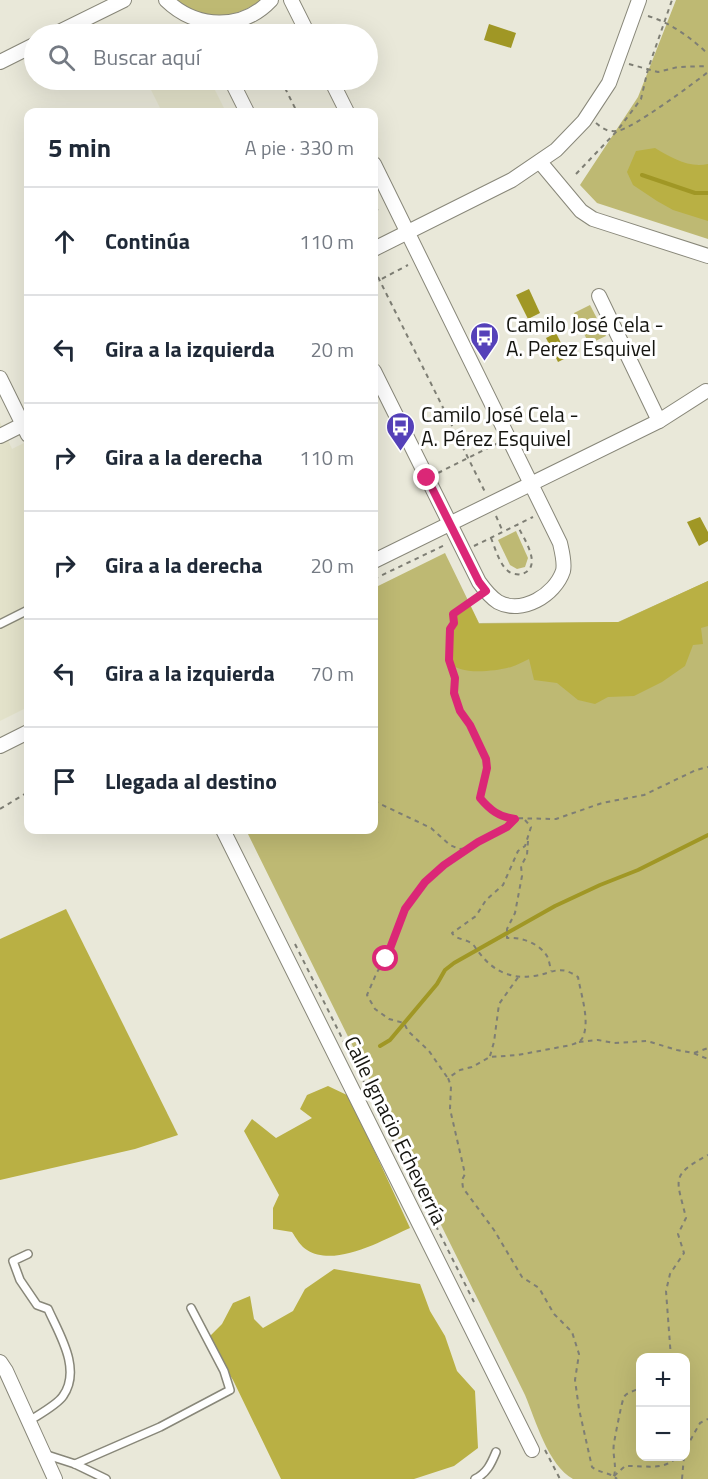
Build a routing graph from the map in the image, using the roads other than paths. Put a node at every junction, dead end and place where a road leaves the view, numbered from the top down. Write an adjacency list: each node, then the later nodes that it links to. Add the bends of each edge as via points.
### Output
1 (124, 0): 6 (street)
2 (166, 0): 7 (street)
3 (271, 0): 8 (street, via 250,16)
4 (291, 0): 9 (street)
5 (637, 6): 16 (street, via 609,83 588,115)
6 (75, 24)
7 (199, 24)
8 (223, 24)
9 (303, 24)
10 (24, 50): 11 (street)
11 (0, 62)
12 (236, 90): 14 (street)
13 (336, 90): 15 (street)
14 (246, 108)
15 (345, 108)
16 (540, 162): 18 (street); 20 (street, via 581,211 594,219)
17 (378, 172): 18 (street)
18 (408, 232): 19 (street); 29 (street)
19 (378, 247)
20 (708, 256)
21 (599, 296): 25 (street)
22 (0, 378): 26 (street)
23 (378, 379): 30 (street)
24 (707, 392): 25 (street)
25 (659, 421): 29 (street)
26 (24, 422)
27 (24, 428): 28 (street)
28 (0, 436)
29 (530, 484): 30 (street); 30 (street, via 563,556 564,570 544,597 530,603 500,603 479,582)
30 (449, 524): 31 (street)
31 (378, 559)
32 (24, 612): 33 (lane)
33 (0, 624)
34 (24, 734): 35 (street)
35 (0, 746)
36 (225, 834): 41 (street, Calle Ignacio Echeverría)
37 (28, 1254): 40 (lane, via 13,1262 20,1281 37,1305 48,1309 67,1353 71,1376 62,1397)
38 (191, 1308): 44 (lane, via 230,1390 160,1427)
39 (0, 1362): 40 (street)
40 (29, 1421): 43 (street)
41 (532, 1450)
42 (496, 1452): 47 (lane, via 490,1466)
43 (43, 1453): 44 (lane); 45 (street)
44 (75, 1464): 46 (lane)
45 (55, 1479)
46 (106, 1479)
47 (475, 1479)

